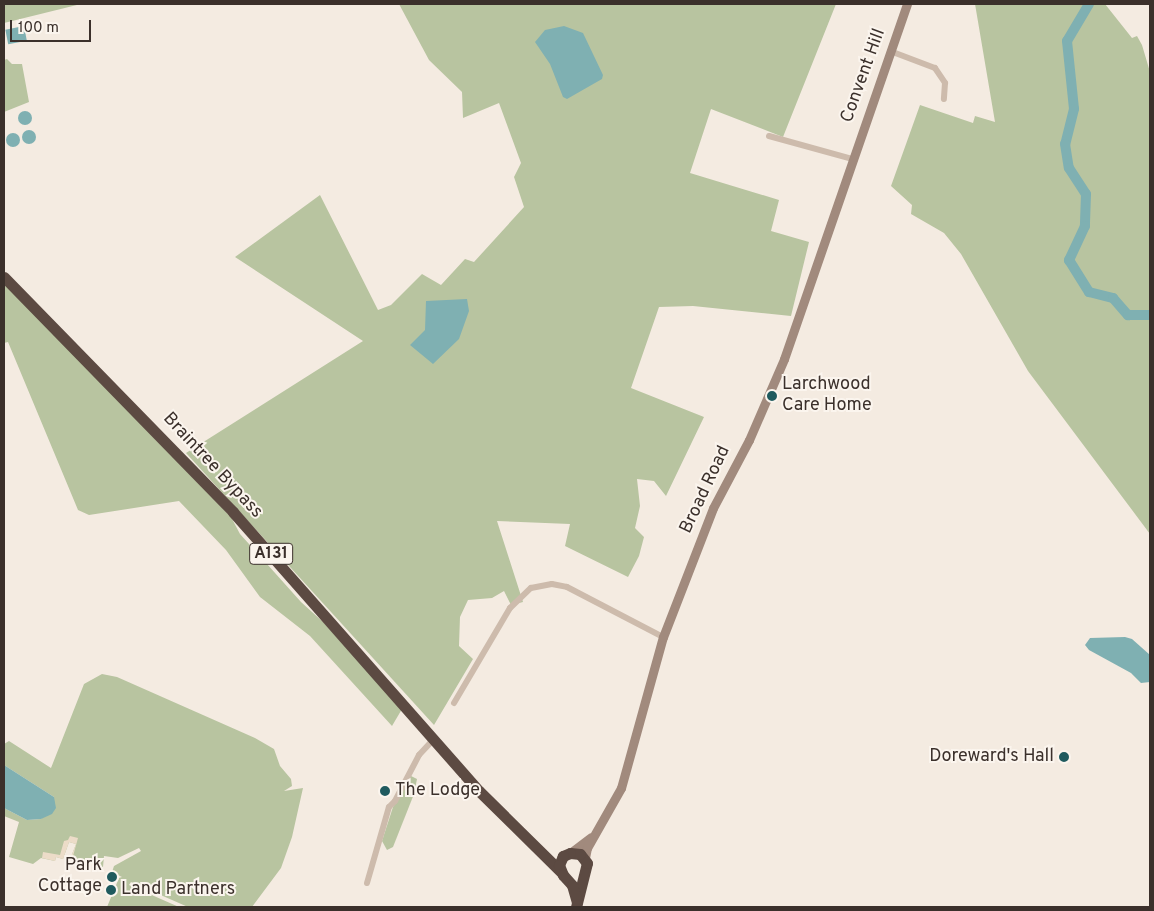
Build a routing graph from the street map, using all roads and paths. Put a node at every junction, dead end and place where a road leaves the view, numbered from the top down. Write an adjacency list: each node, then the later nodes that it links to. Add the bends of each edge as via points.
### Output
1 (907, 4): 2 (main road, Convent Hill)
2 (890, 51): 3 (street, via 935,68 945,83); 5 (main road, Convent Hill)
3 (944, 98)
4 (769, 136): 5 (street)
5 (852, 159): 7 (main road, Broad Road, via 784,359 749,440 713,508)
6 (4, 276): 9 (highway, Braintree Bypass / A131, via 233,512)
7 (663, 637): 8 (street, via 567,587 540,585 517,599); 10 (main road, Broad Road, via 622,788)
8 (454, 703)
9 (434, 739): 11 (highway, Braintree Bypass / A131, via 506,821); 16 (street, via 419,754 395,802 389,807)
10 (595, 834): 12 (main road, Broad Road); 13 (main road, Broad Road)
11 (529, 841): 12 (highway, Braintree Bypass / A131, via 552,854); 15 (highway, Braintree Bypass / A131)
12 (567, 854): 13 (highway, A131); 15 (highway, Broad Road / A131, via 559,865)
13 (585, 858): 14 (highway, Broad Road / A131)
14 (586, 874): 15 (highway, via 577,880); 17 (highway, Broad Road / A131)
15 (565, 876): 17 (highway, Broad Road / A131)
16 (367, 883)
17 (577, 904)

